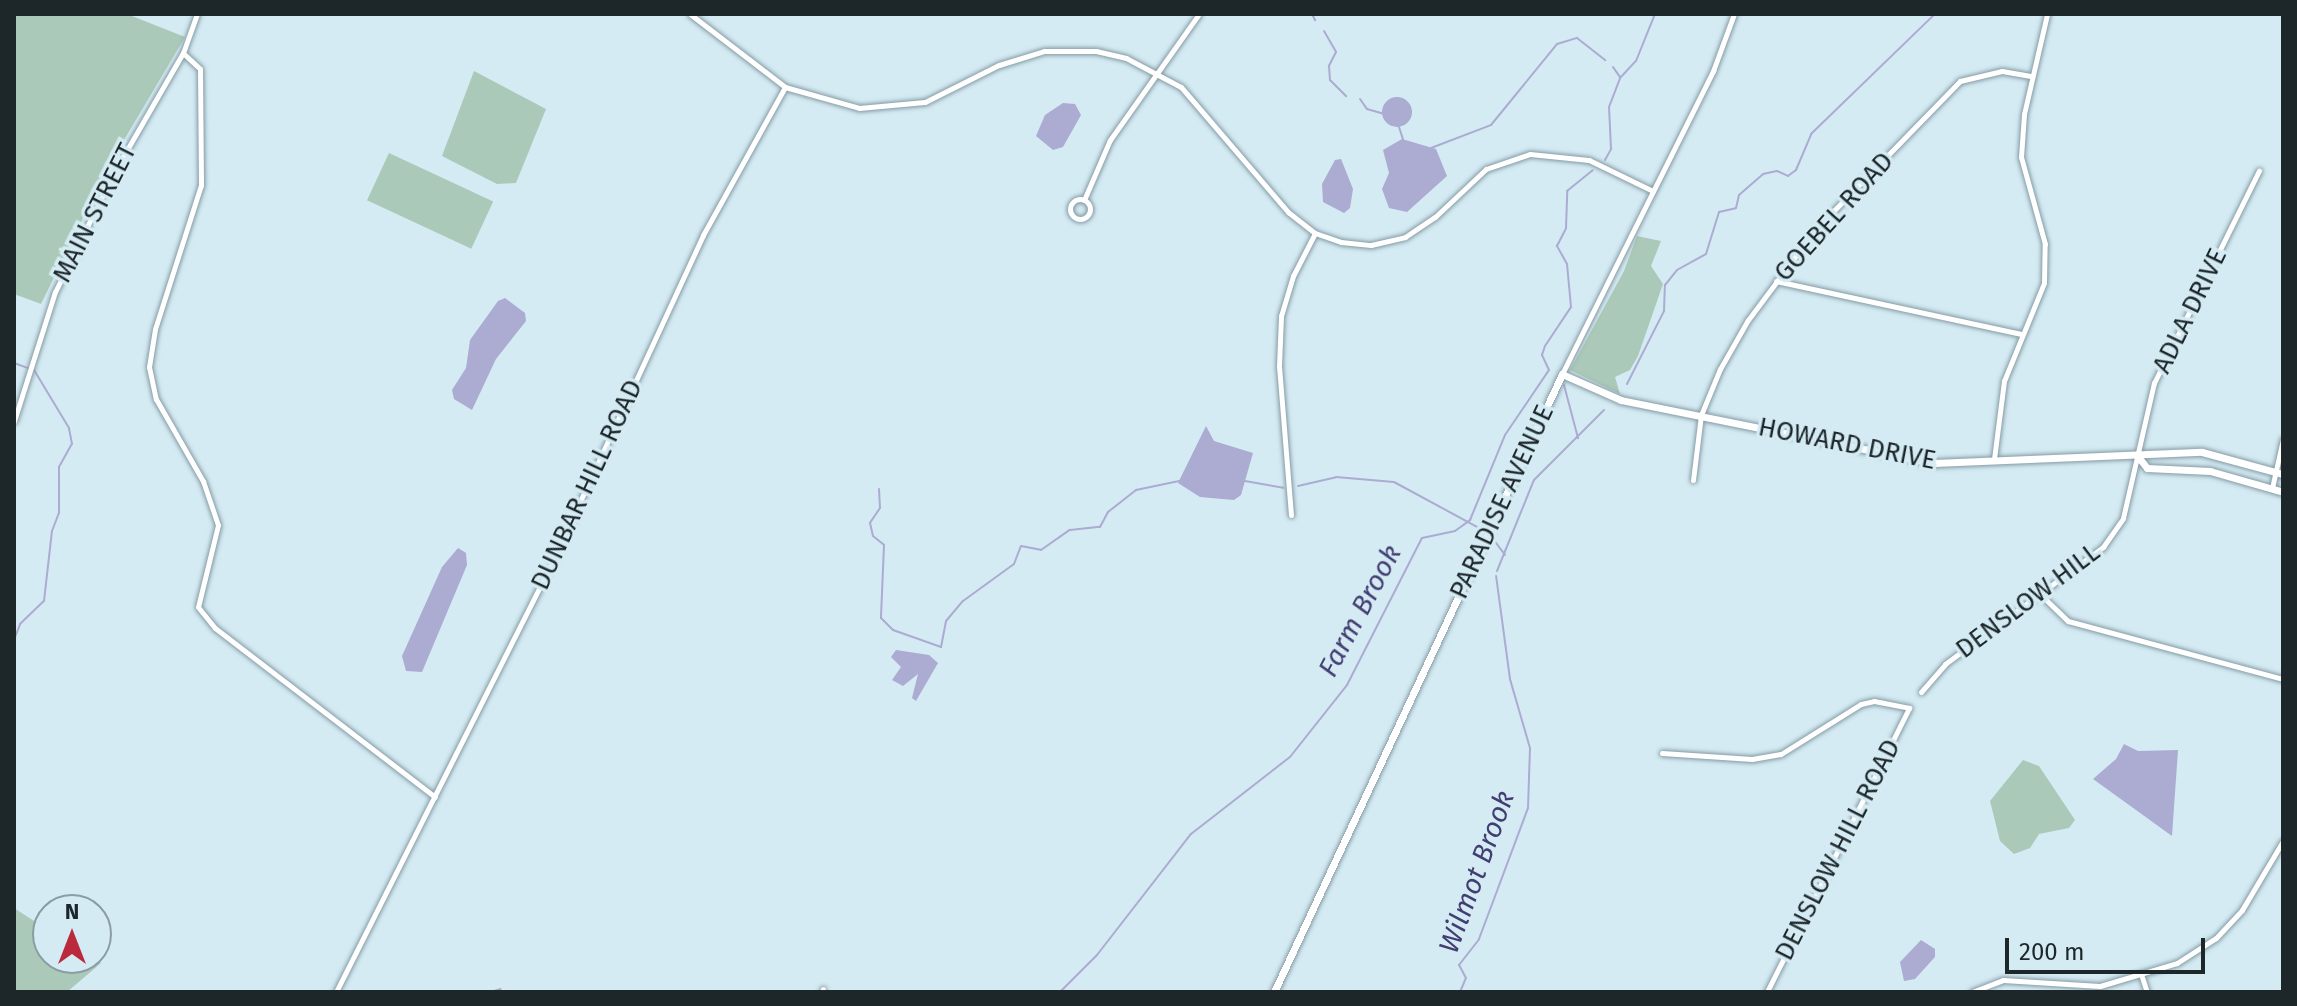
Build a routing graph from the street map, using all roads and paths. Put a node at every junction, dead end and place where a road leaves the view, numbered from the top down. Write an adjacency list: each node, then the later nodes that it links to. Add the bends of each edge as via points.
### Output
1 (197, 14): 6 (street, MAIN STREET)
2 (690, 14): 9 (street)
3 (1199, 14): 7 (street)
4 (1734, 14): 11 (street, PARADISE AVENUE, via 1713,71)
5 (2047, 14): 8 (street)
6 (183, 53): 18 (street, MAIN STREET, via 85,228 51,301); 31 (street, via 200,69 201,185 153,336 149,375 161,408 203,481 218,525 198,607 215,628)
7 (1160, 73): 9 (street, via 1112,54 1063,50 1012,60 942,96 903,107 843,106); 12 (street, via 1110,140); 13 (street, via 1193,97 1274,197)
8 (2031, 76): 14 (street, GOEBEL ROAD, via 2002,71 1960,81 1815,230); 15 (street, via 2021,157 2045,257 2044,283)
9 (785, 87): 31 (street, DUNBAR HILL ROAD, via 703,235 552,562)
10 (2259, 171): 20 (street, ADLA DRIVE, via 2154,383)
11 (1653, 191): 13 (street, via 1589,160 1530,154 1486,169 1405,237 1361,245); 16 (street, PARADISE AVENUE)
12 (1084, 200)
13 (1315, 233): 26 (street, via 1293,276 1281,316 1279,366)
14 (1776, 281): 15 (street); 17 (street, GOEBEL ROAD, via 1748,320)
15 (2022, 334): 21 (street, via 1997,412)
16 (1562, 374): 17 (street, HOWARD DRIVE, via 1609,397); 35 (street, PARADISE AVENUE)
17 (1701, 415): 21 (street, HOWARD DRIVE, via 1934,463); 23 (street, GOEBEL ROAD)
18 (14, 421)
19 (2283, 439): 22 (street)
20 (2139, 458): 21 (street, HOWARD DRIVE); 22 (street, HOWARD DRIVE, via 2155,450 2202,452); 24 (street, HOWARD DRIVE, via 2147,468 2210,471); 27 (street, DENSLOW HILL, via 2123,518 2103,547)
21 (1994, 459)
22 (2279, 473): 24 (street)
23 (1693, 480)
24 (2272, 488): 25 (street, HOWARD DRIVE)
25 (2283, 492)
26 (1291, 515)
27 (2040, 594): 28 (street, via 2068,621); 29 (street, DENSLOW HILL, via 1945,664)
28 (2283, 679)
29 (1921, 692)
30 (1662, 753): 36 (street, DENSLOW HILL ROAD, via 1752,759 1781,754 1861,704 1874,701 1909,708)
31 (435, 797): 34 (street, DUNBAR HILL ROAD)
32 (2283, 841): 33 (street, via 2263,880 2216,938)
33 (2142, 977): 37 (street, via 2100,986 2003,980); 38 (street)
34 (336, 992)
35 (1274, 992)
36 (1767, 992)
37 (1972, 992)
38 (2147, 992)

